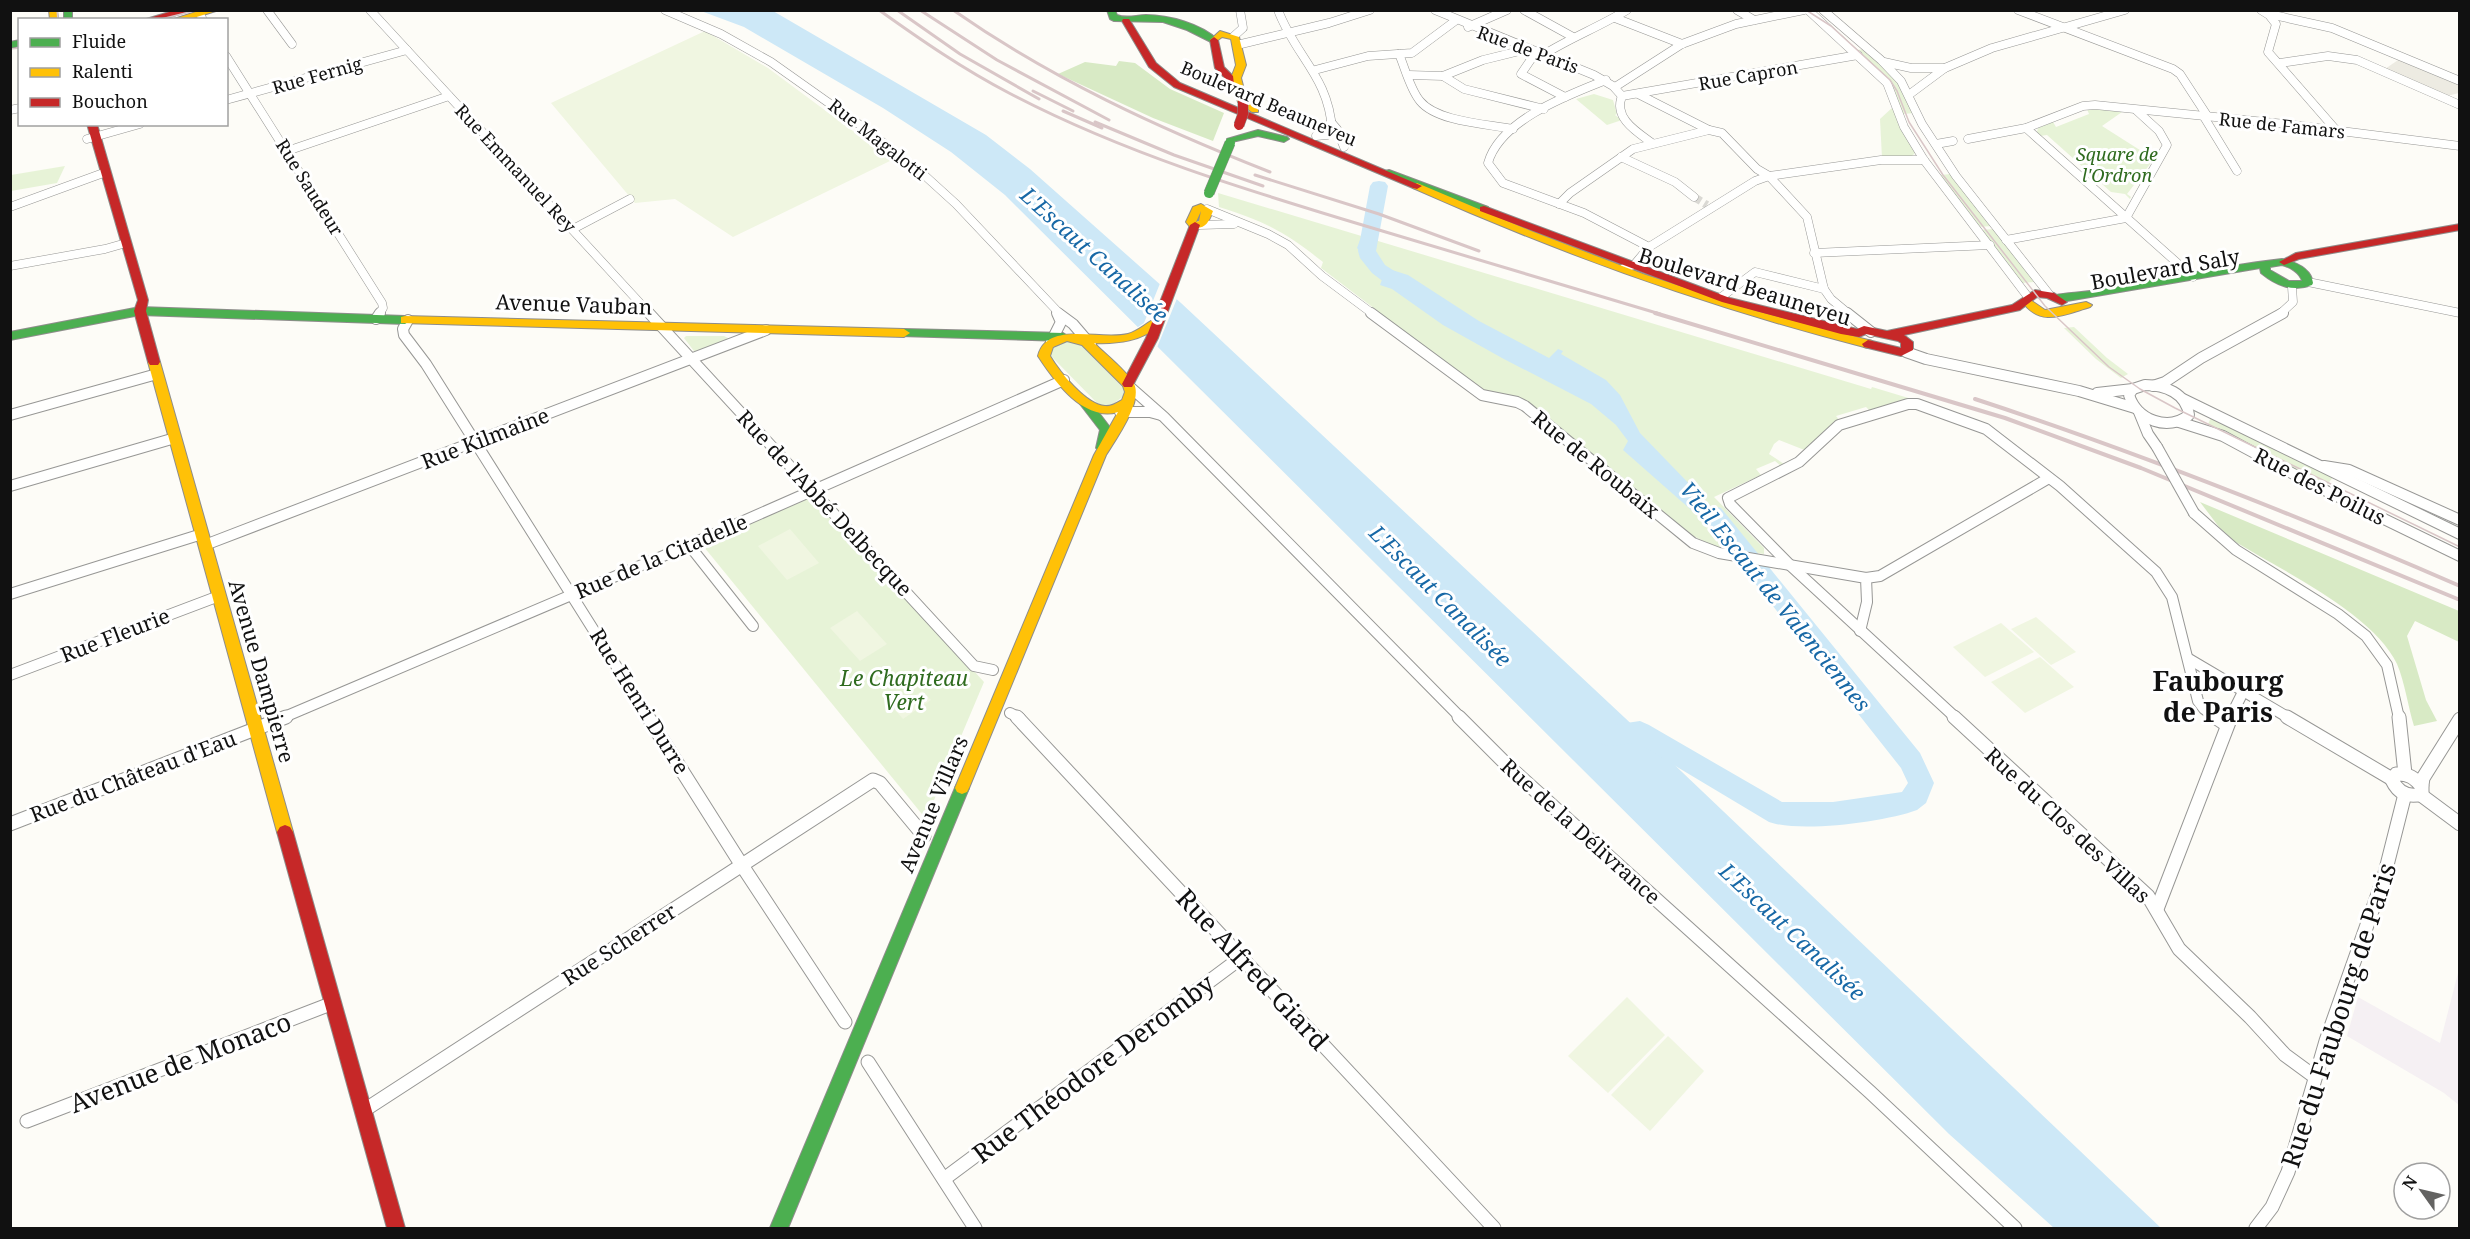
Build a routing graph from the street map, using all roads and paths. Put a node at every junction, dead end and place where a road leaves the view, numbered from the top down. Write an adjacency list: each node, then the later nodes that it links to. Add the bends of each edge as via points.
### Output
1 (215, 10): 22 (main road)
2 (267, 10): 32 (street)
3 (370, 10): 34 (street, Rue Emmanuel Rey)
4 (665, 10): 120 (street, Rue Magalotti, via 738,41 820,93 934,183)
5 (1111, 10): 23 (main road, via 1114,18)
6 (1240, 10): 31 (street, via 1244,28)
7 (1278, 10): 29 (street)
8 (1370, 10): 29 (street)
9 (1435, 10): 26 (street, Rue de Paris)
10 (1507, 10): 27 (street)
11 (1524, 10): 30 (street)
12 (1627, 10): 24 (street)
13 (1737, 10): 25 (street)
14 (1808, 10): 37 (street)
15 (1823, 10): 39 (street)
16 (2018, 10): 28 (street)
17 (2125, 10): 28 (street)
18 (2261, 10): 20 (street)
19 (1803, 11): 25 (street)
20 (2269, 14): 40 (street, via 2275,23 2275,36 2268,51); 48 (street, via 2332,28)
21 (168, 15): 22 (main road)
22 (197, 15)
23 (1138, 15): 31 (main road); 90 (main road, Boulevard Beauneveu, via 1145,59 1172,82)
24 (1615, 18): 30 (street); 33 (street)
25 (1754, 20): 33 (street)
26 (1455, 21): 27 (street, Rue de Paris); 36 (street, via 1414,51)
27 (1468, 27): 35 (street, Rue de Paris)
28 (2064, 28): 41 (street, via 1984,51); 64 (street, via 2176,71)
29 (1290, 33): 31 (street); 44 (street)
30 (1573, 37): 35 (street)
31 (1227, 39): 42 (main road, via 1241,65); 43 (main road, via 1220,68)
32 (292, 44)
33 (1682, 44): 49 (street)
34 (407, 50): 50 (street, Rue Fernig); 53 (street, Rue Emmanuel Rey)
35 (1536, 52): 46 (street, via 1483,60); 47 (street, Rue de Paris); 55 (street, via 1521,74)
36 (1399, 54): 44 (street, via 1368,56); 45 (street)
37 (1858, 55): 51 (street, Rue Capron); 62 (street, via 1887,83)
38 (228, 59): 50 (street, Rue Saudeur)
39 (1881, 60): 41 (street, via 1911,68); 52 (street)
40 (2280, 63): 56 (street, via 2328,56 2355,60); 70 (street)
41 (1945, 68): 52 (street)
42 (1239, 69): 43 (main road); 58 (main road)
43 (1223, 70): 58 (main road)
44 (1315, 70): 65 (street, via 1328,100)
45 (1409, 75): 46 (street); 68 (street, via 1419,100 1432,111)
46 (1443, 76): 60 (street, via 1464,89)
47 (1606, 80): 49 (street, Rue de Paris); 55 (street)
48 (2460, 81)
49 (1619, 91): 51 (street, Rue Capron); 76 (street, via 1622,116)
50 (251, 94): 57 (street, Rue Fernig); 80 (street, Rue Saudeur)
51 (1638, 94): 69 (street)
52 (1910, 94): 63 (street)
53 (450, 96): 80 (street); 98 (street, Rue Emmanuel Rey)
54 (2460, 96): 56 (street)
55 (1565, 98): 60 (street)
56 (2448, 98): 59 (street)
57 (228, 100)
58 (1239, 102): 72 (main road); 74 (main road, bridge, via 1243,114)
59 (2460, 105)
60 (1544, 109): 68 (street)
61 (2136, 110): 64 (street, Rue de Famars); 67 (street, Rue de Famars, via 2083,106); 94 (street, via 2166,141 2166,151)
62 (1900, 116): 63 (street); 82 (street)
63 (1919, 117): 77 (street)
64 (2206, 117): 70 (street, Rue de Famars); 83 (street)
65 (1331, 122): 72 (street, via 1330,132); 79 (street)
66 (130, 126): 71 (street)
67 (2026, 128): 73 (street, Rue de Famars); 94 (street)
68 (1513, 129): 91 (street, via 1497,143 1488,157 1489,166 1500,181)
69 (1709, 130): 76 (street); 87 (street, via 1720,132)
70 (2336, 130): 78 (street, Rue de Famars)
71 (92, 134): 85 (main road, Avenue Dampierre)
72 (1316, 136): 79 (main road)
73 (1968, 139)
74 (1231, 141): 90 (main road, via 1254,134 1275,135 1381,178); 93 (main road, bridge)
75 (1953, 141): 77 (street)
76 (1652, 143): 81 (street)
77 (1936, 144): 84 (street)
78 (2460, 146)
79 (1344, 147): 90 (main road)
80 (287, 151): 123 (street, Rue Saudeur, via 382,303)
81 (1621, 157): 88 (street, via 1675,182); 91 (street)
82 (1924, 160): 86 (street); 87 (street, via 1881,160)
83 (2236, 171)
84 (1954, 172): 86 (street); 100 (street)
85 (102, 173): 92 (street); 101 (main road, Avenue Dampierre)
86 (1934, 173): 102 (street)
87 (1769, 176): 103 (street, via 1709,207); 104 (street, via 1807,217)
88 (1694, 197)
89 (630, 199): 98 (street)
90 (1457, 201): 106 (main road, Boulevard Beauneveu); 109 (main road, Boulevard Beauneveu)
91 (1558, 204): 103 (street, via 1593,217)
92 (10, 207)
93 (1205, 208): 95 (main road, Avenue Villars, via 1196,209 1191,222); 97 (street)
94 (2126, 218): 100 (street); 110 (street)
95 (1197, 225): 97 (street, via 1224,223); 125 (main road, Avenue Villars)
96 (2460, 227): 105 (main road, via 2296,256)
97 (1252, 228): 165 (street, Rue de Roubaix, via 1288,245 1322,276 1482,395 1525,406 1693,543 1719,553)
98 (573, 229): 126 (street, Rue Emmanuel Rey)
99 (2460, 234): 111 (main road, via 2307,264 2302,268)
100 (2006, 240): 115 (street)
101 (122, 244): 108 (street); 118 (main road, Avenue Dampierre, via 134,303)
102 (1990, 245): 104 (street); 117 (street)
103 (1649, 247): 106 (street)
104 (1814, 253): 114 (street)
105 (2284, 262): 107 (main road, Boulevard Saly); 111 (main road)
106 (1634, 265): 109 (street, Boulevard Beauneveu); 116 (main road, Boulevard Beauneveu)
107 (2265, 265): 110 (main road, Boulevard Saly); 112 (main road, via 2264,270)
108 (10, 266)
109 (1618, 268): 130 (main road, Boulevard Beauneveu, via 1695,297 1807,330)
110 (2193, 277): 115 (main road, Boulevard Saly, via 2075,297)
111 (2305, 278): 113 (main road); 121 (street)
112 (2273, 279): 113 (main road, Boulevard Saly); 119 (main road, Boulevard Saly, via 2250,275)
113 (2292, 287): 137 (street, via 2293,302 2286,311)
114 (1824, 289): 116 (street, via 1755,272); 130 (street)
115 (2052, 296): 117 (main road, Boulevard Saly, via 2035,293); 119 (main road, via 2063,303)
116 (1720, 298): 130 (main road, Boulevard Beauneveu)
117 (2027, 299): 122 (main road, via 2032,309); 128 (main road, via 2020,307 2002,312)
118 (140, 310): 123 (main road, Avenue Vauban); 129 (main road, Avenue Vauban); 138 (main road, Avenue Dampierre)
119 (2064, 310): 122 (main road, Boulevard Saly, via 2059,315)
120 (1057, 312): 132 (street, via 1060,322); 133 (street, Rue Magalotti, via 1073,324)
121 (2460, 313)
122 (2045, 315): 134 (main road, via 1921,336)
123 (376, 319): 124 (main road, Avenue Vauban)
124 (408, 320): 126 (main road, Avenue Vauban); 153 (street, Rue Henri Durre, via 404,335)
125 (1157, 322): 133 (main road, Avenue Vauban, via 1144,334 1129,339); 142 (main road, Avenue Villars)
126 (662, 327): 127 (main road, Avenue Vauban); 135 (street, Rue de l'Abbé Delbecque)
127 (766, 330): 131 (main road, Avenue Vauban); 135 (street, Rue Kilmaine)
128 (1887, 335): 130 (main road); 134 (main road, via 1904,339)
129 (10, 336)
130 (1863, 336): 134 (main road)
131 (1008, 337): 132 (main road, Avenue Vauban); 136 (main road, Avenue Vauban, via 1027,344)
132 (1056, 339): 133 (main road, Avenue Vauban); 136 (main road, via 1043,354)
133 (1086, 342): 142 (main road)
134 (1906, 348): 143 (street, via 1926,359)
135 (692, 359): 153 (street, Rue Kilmaine); 159 (street, Rue de l'Abbé Delbecque)
136 (1045, 360): 139 (main road, Avenue Vauban)
137 (2185, 370): 140 (street); 144 (street, via 2178,383)
138 (157, 374): 149 (street); 152 (main road, Avenue Dampierre)
139 (1064, 380): 145 (main road, Avenue Vauban); 159 (street, Rue de la Citadelle)
140 (2153, 386): 141 (street); 144 (street, Rue des Poilus)
141 (2133, 389): 143 (street); 147 (street, via 2129,398)
142 (1130, 390): 146 (main road, via 1120,407); 148 (main road, Avenue Villars); 150 (street, Rue de la Délivrance)
143 (2079, 391): 147 (street)
144 (2181, 397): 151 (street, via 2189,414); 156 (street, Rue des Poilus)
145 (1086, 404): 146 (main road); 155 (main road, Avenue Vauban, via 1106,430)
146 (1103, 410): 148 (street)
147 (2137, 410): 151 (street, Rue des Poilus, via 2157,421); 154 (street)
148 (1124, 412): 150 (street, via 1150,412); 155 (main road, Avenue Villars)
149 (10, 415)
150 (1164, 417): 202 (street, Rue de la Délivrance, via 1502,760)
151 (2174, 422): 154 (street, via 2157,435); 164 (street, Rue des Poilus, via 2196,425 2220,435)
152 (175, 438): 158 (street); 162 (main road, Avenue Dampierre)
153 (474, 442): 162 (street, Rue Kilmaine); 168 (street, Rue Henri Durre)
154 (2157, 447): 180 (street, bridge, via 2194,513 2219,537 2351,622 2382,655 2391,674)
155 (1100, 455): 199 (main road, Avenue Villars)
156 (2317, 465): 160 (street, via 2349,470); 161 (street, Rue des Poilus)
157 (2049, 478): 165 (street, Rue du Clos des Villas, via 1990,432 1917,404 1839,425 1800,462 1729,495 1730,504); 166 (street, via 1880,576); 172 (street, via 2162,578 2172,597)
158 (10, 486)
159 (813, 490): 163 (street, Rue de la Citadelle); 173 (street, Rue de l'Abbé Delbecque, via 974,666)
160 (2460, 520)
161 (2460, 534)
162 (203, 539): 167 (street, Rue Kilmaine); 169 (main road, Avenue Dampierre)
163 (689, 545): 168 (street, Rue de la Citadelle); 170 (street)
164 (2460, 556)
165 (1791, 566): 166 (street); 171 (street, Rue du Clos des Villas)
166 (1866, 578): 171 (street, via 1867,602)
167 (10, 594)
168 (573, 595): 179 (street, Rue de la Citadelle); 187 (street, Rue Henri Durre)
169 (219, 596): 174 (street, Rue Fleurie); 179 (main road, Avenue Dampierre)
170 (753, 626)
171 (1860, 631): 188 (street, Rue du Clos des Villas, via 2145,893)
172 (2189, 659): 175 (street); 178 (street, via 2200,705)
173 (993, 670)
174 (10, 675)
175 (2243, 692): 178 (street); 181 (street)
176 (1010, 713): 189 (street, Rue Alfred Giard, via 1021,719)
177 (2460, 719): 182 (street, via 2425,774)
178 (2227, 725): 188 (street)
179 (256, 729): 184 (street, Rue du Château d'Eau); 190 (main road, Avenue Dampierre)
180 (2405, 774): 181 (street, via 2396,774); 182 (street)
181 (2392, 779): 183 (street)
182 (2421, 790): 183 (street, via 2414,797); 185 (street)
183 (2405, 794): 193 (street, Rue du Faubourg de Paris, via 2384,878)
184 (10, 824)
185 (2460, 824)
186 (924, 836): 187 (street, Rue Scherrer, via 877,780)
187 (741, 864): 191 (street, Rue Henri Durre); 194 (street, Rue Scherrer)
188 (2157, 909): 193 (street, Rue du Clos des Villas, via 2179,949 2285,1055)
189 (1242, 957): 196 (street, Rue Théodore Deromby); 201 (street, Rue Alfred Giard)
190 (333, 1003): 194 (main road, Avenue Dampierre); 195 (street, Avenue de Monaco)
191 (844, 1022)
192 (868, 1062): 196 (street)
193 (2315, 1077): 197 (street, Rue du Faubourg de Paris, via 2288,1172)
194 (363, 1111): 198 (main road, Avenue Dampierre)
195 (27, 1121)
196 (944, 1179): 200 (street)
197 (2260, 1227)
198 (396, 1228)
199 (779, 1228)
200 (975, 1228)
201 (1494, 1228)
202 (2015, 1228)

